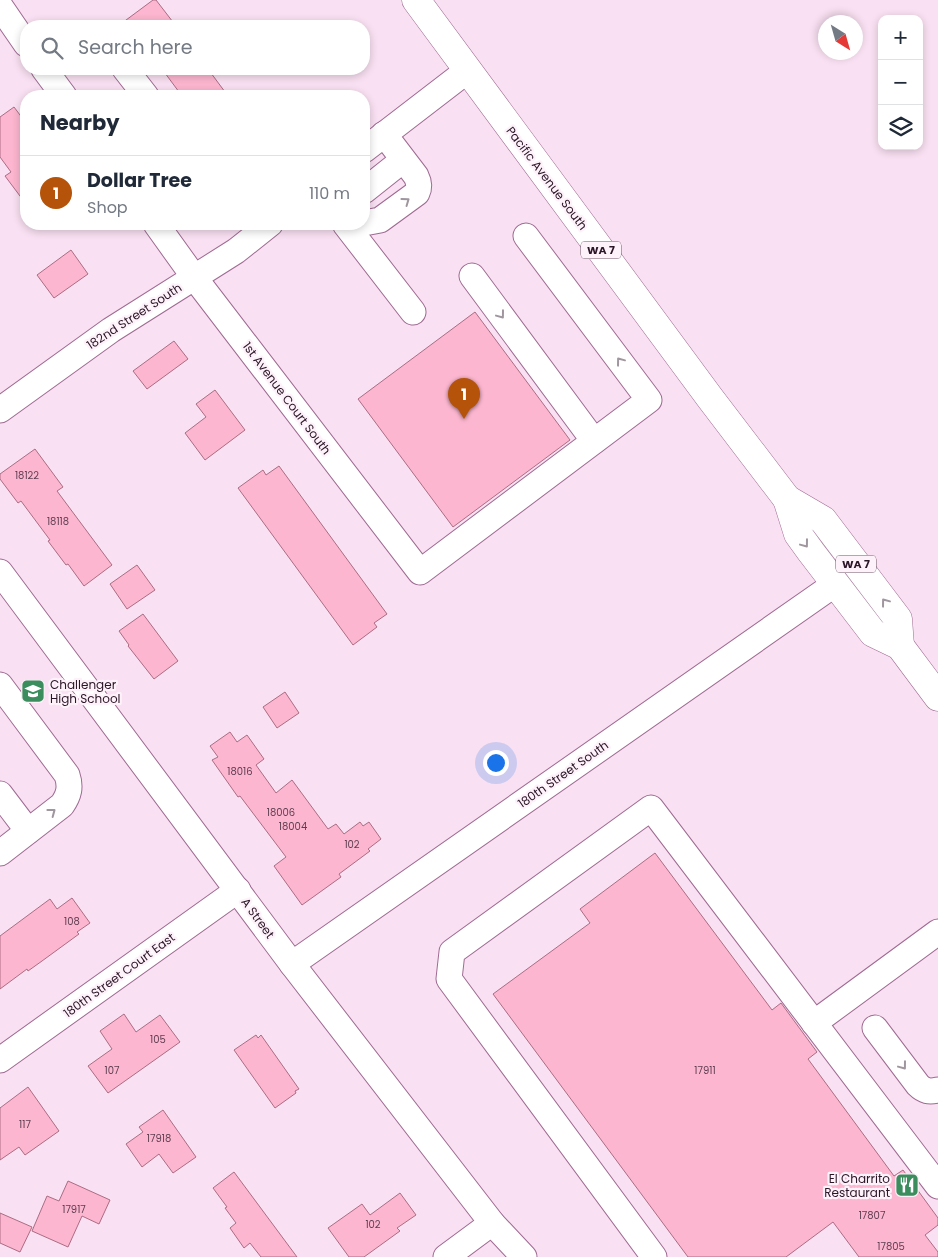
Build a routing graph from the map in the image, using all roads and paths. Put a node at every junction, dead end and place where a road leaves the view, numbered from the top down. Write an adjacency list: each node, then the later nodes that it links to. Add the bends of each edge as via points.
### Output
1 (416, 0): 4 (main road, Pacific Avenue South / WA 7)
2 (0, 6): 3 (street)
3 (20, 35)
4 (468, 70): 9 (street); 23 (main road, Pacific Avenue South / WA 7, via 710,398)
5 (48, 75): 7 (street)
6 (130, 75): 8 (street)
7 (60, 90)
8 (141, 90)
9 (384, 134): 10 (street); 11 (street)
10 (370, 145)
11 (403, 160): 12 (street); 13 (street, one-way to 11, via 380,220 417,193 419,181)
12 (370, 186)
13 (370, 221)
14 (160, 230): 19 (street, 1st Avenue Court South)
15 (262, 230): 19 (street, 182nd Street South)
16 (357, 230): 20 (street)
17 (526, 236): 22 (street, one-way to 17, via 649,400)
18 (472, 276): 22 (street, one-way to 22)
19 (194, 277): 21 (street, 182nd Street South, via 111,330); 22 (street, 1st Avenue Court South, via 420,572)
20 (413, 312)
21 (0, 410)
22 (594, 441)
23 (788, 498): 25 (main road, Pacific Avenue South / WA 7, one-way to 25, via 798,534); 27 (main road, Pacific Avenue South / WA 7, one-way to 23, via 898,618 823,520)
24 (0, 572): 26 (street, A Street)
25 (835, 584): 27 (main road, Pacific Avenue South / WA 7, via 872,633); 35 (street, 180th Street South)
26 (9, 602): 33 (street, A Street)
27 (900, 646): 29 (main road, Pacific Avenue South / WA 7)
28 (0, 685): 31 (street, one-way to 28, via 62,805 68,797 70,783)
29 (938, 697)
30 (0, 794): 31 (street)
31 (28, 831): 32 (street)
32 (0, 853)
33 (238, 890): 35 (street, A Street); 38 (street, 180th Street Court East)
34 (938, 932): 36 (street)
35 (292, 964): 41 (street, A Street)
36 (814, 1023): 40 (street); 44 (street, via 651,808 452,952 449,979)
37 (875, 1028): 39 (street, one-way to 39, via 923,1089 930,1092)
38 (0, 1060)
39 (938, 1090)
40 (938, 1186)
41 (492, 1223): 42 (street); 43 (street, A Street)
42 (446, 1257)
43 (524, 1257)
44 (654, 1257)

